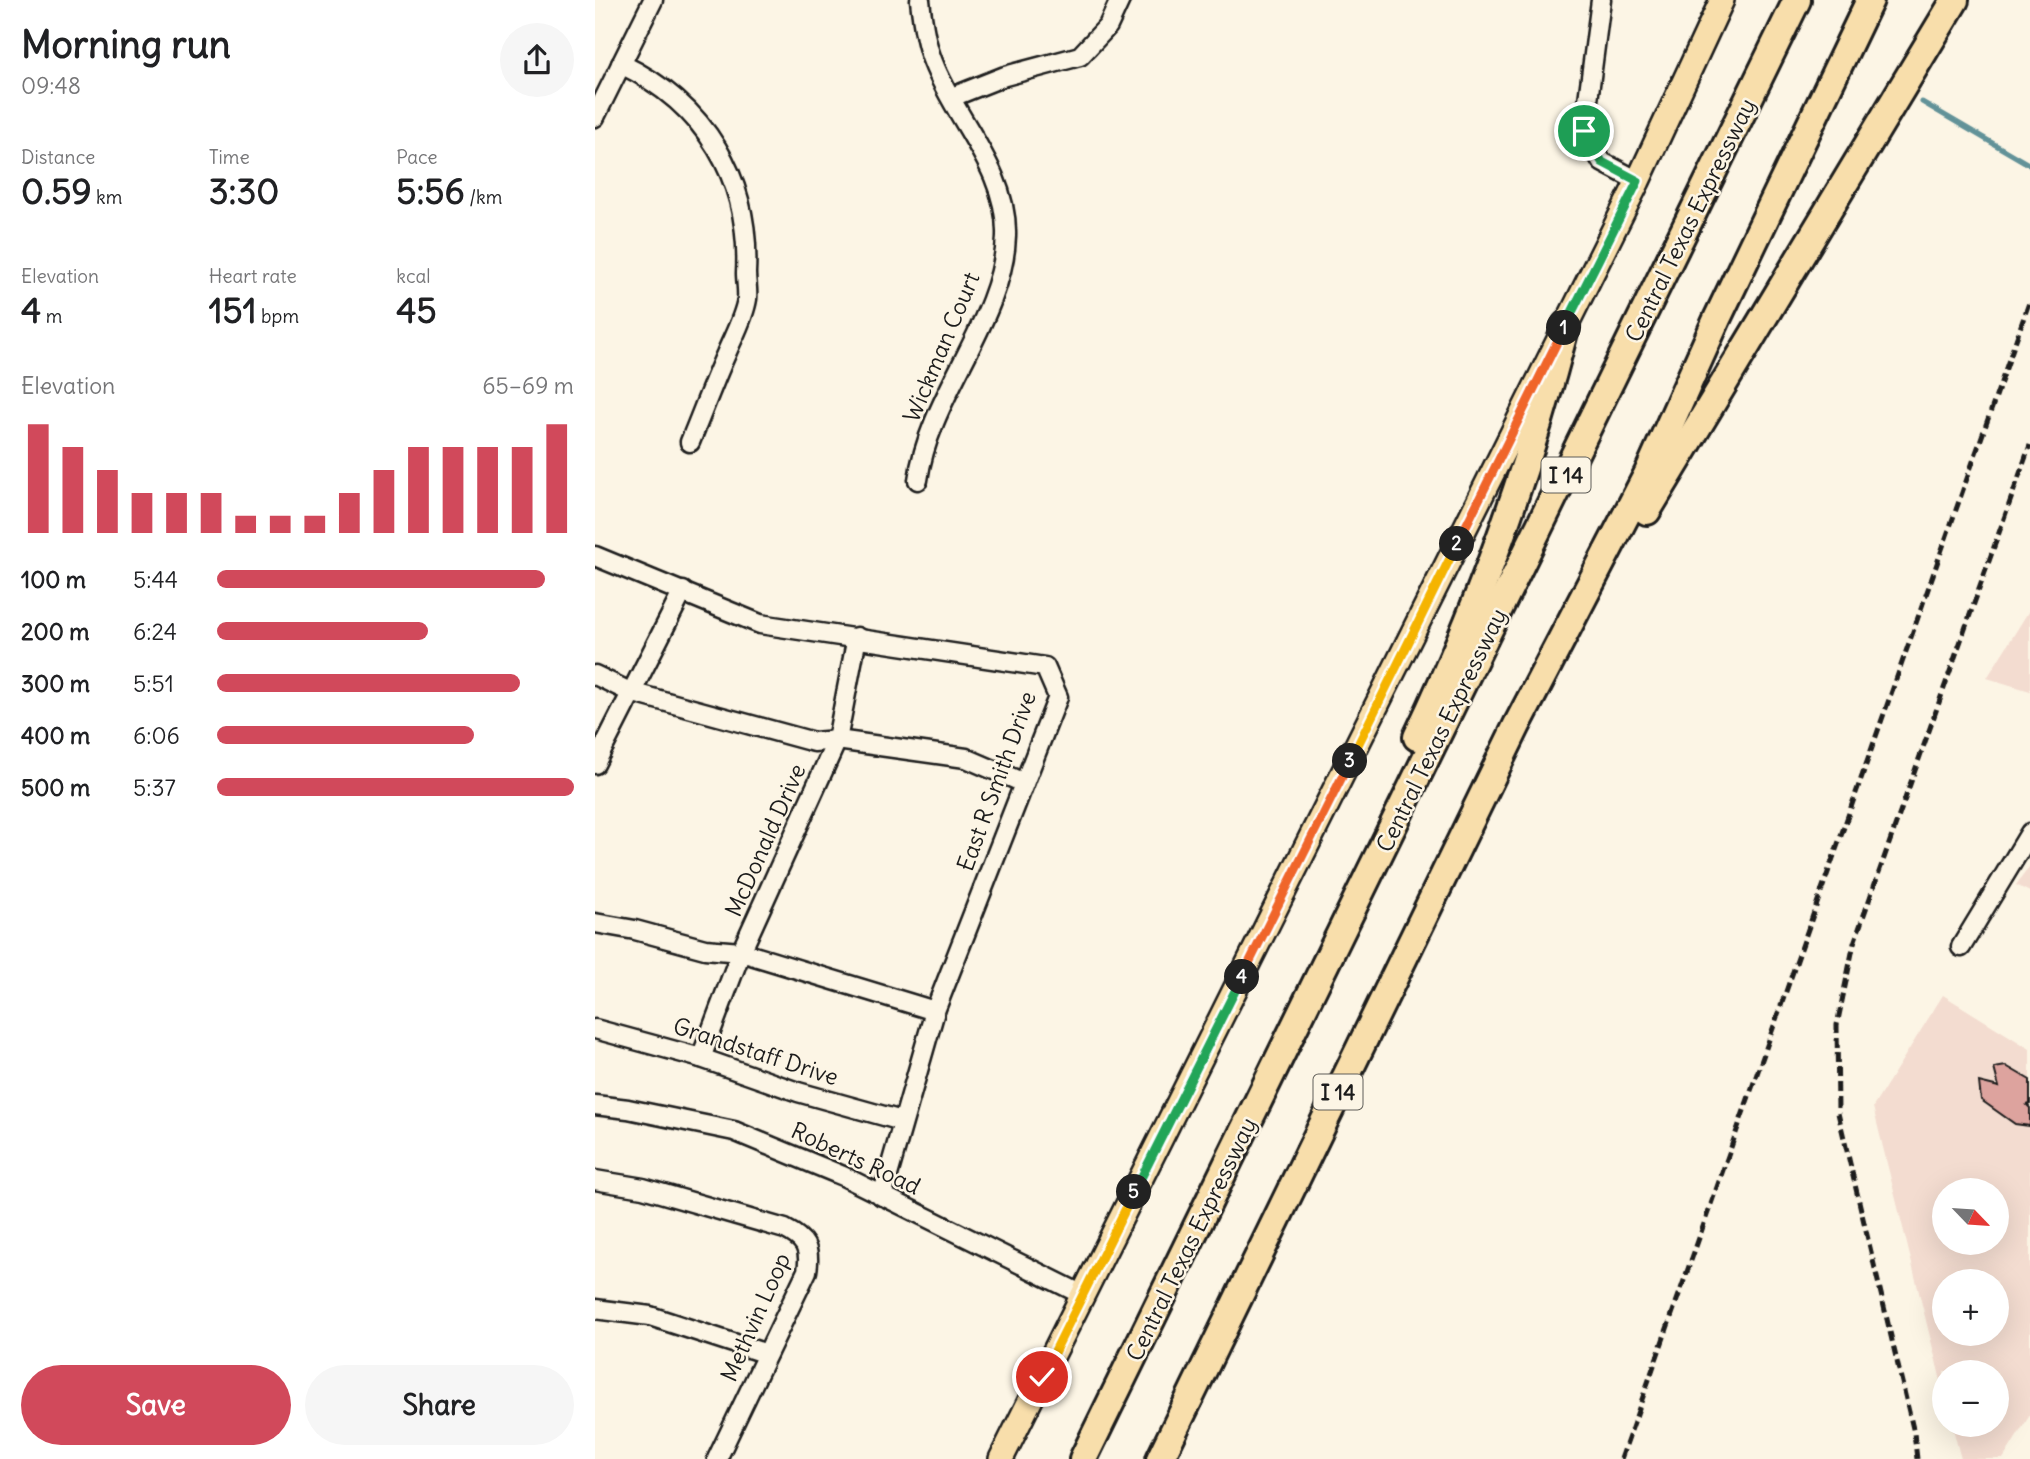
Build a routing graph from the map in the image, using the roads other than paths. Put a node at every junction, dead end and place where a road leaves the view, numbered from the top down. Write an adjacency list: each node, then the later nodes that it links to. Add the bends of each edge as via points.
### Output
1 (653, 0): 9 (street)
2 (920, 0): 10 (street, Wickman Court, via 932,62)
3 (1120, 0): 10 (street, via 1108,26 1080,56 1005,76)
4 (1601, 0): 12 (street, via 1584,131 1602,162)
5 (1722, 0): 12 (main road)
6 (1797, 0): 28 (highway, Central Texas Expressway / I 14)
7 (1870, 0): 21 (highway, I 14, via 1647,475)
8 (1955, 0): 21 (highway, via 1628,544 1568,652)
9 (621, 64): 11 (street); 14 (street, via 675,97 703,128 737,186 744,222 747,298)
10 (952, 97): 15 (street, Wickman Court, via 1001,195 1006,236 998,282 939,410)
11 (595, 117)
12 (1638, 181): 13 (main road)
13 (1566, 325): 28 (highway, via 1515,496 1462,639 1360,857); 37 (main road)
14 (690, 442)
15 (918, 480)
16 (595, 556): 17 (street, East R Smith Drive)
17 (683, 591): 18 (street, East R Smith Drive, via 760,624); 20 (street)
18 (857, 637): 22 (street, McDonald Drive); 24 (street, East R Smith Drive, via 1045,667 1058,697)
19 (595, 675): 20 (street)
20 (630, 692): 22 (street, via 814,742); 23 (street)
21 (1517, 725): 45 (highway, I 14)
22 (837, 740): 24 (street, via 966,758); 29 (street, McDonald Drive)
23 (595, 764)
24 (1024, 783): 30 (street, East R Smith Drive)
25 (2030, 833): 27 (street)
26 (595, 923): 29 (street, via 705,949)
27 (1961, 947)
28 (1332, 949): 40 (highway, Central Texas Expressway / I 14)
29 (741, 952): 30 (street); 32 (street, McDonald Drive)
30 (935, 1011): 34 (street, East R Smith Drive)
31 (595, 1030): 32 (street, Grandstaff Drive)
32 (701, 1058): 34 (street, Grandstaff Drive)
33 (595, 1106): 36 (street, Roberts Road, via 734,1131)
34 (902, 1121): 36 (street, East R Smith Drive)
35 (595, 1180): 39 (street, Methvin Loop, via 643,1188 802,1238 810,1253 807,1271)
36 (883, 1196): 37 (street, Roberts Road)
37 (1083, 1295): 42 (main road)
38 (595, 1308): 39 (street, via 650,1316)
39 (767, 1354): 41 (street, Methvin Loop)
40 (1095, 1434): 43 (highway); 44 (highway, Central Texas Expressway / I 14)
41 (717, 1459)
42 (1002, 1459)
43 (1077, 1459)
44 (1083, 1459)
45 (1160, 1459)

